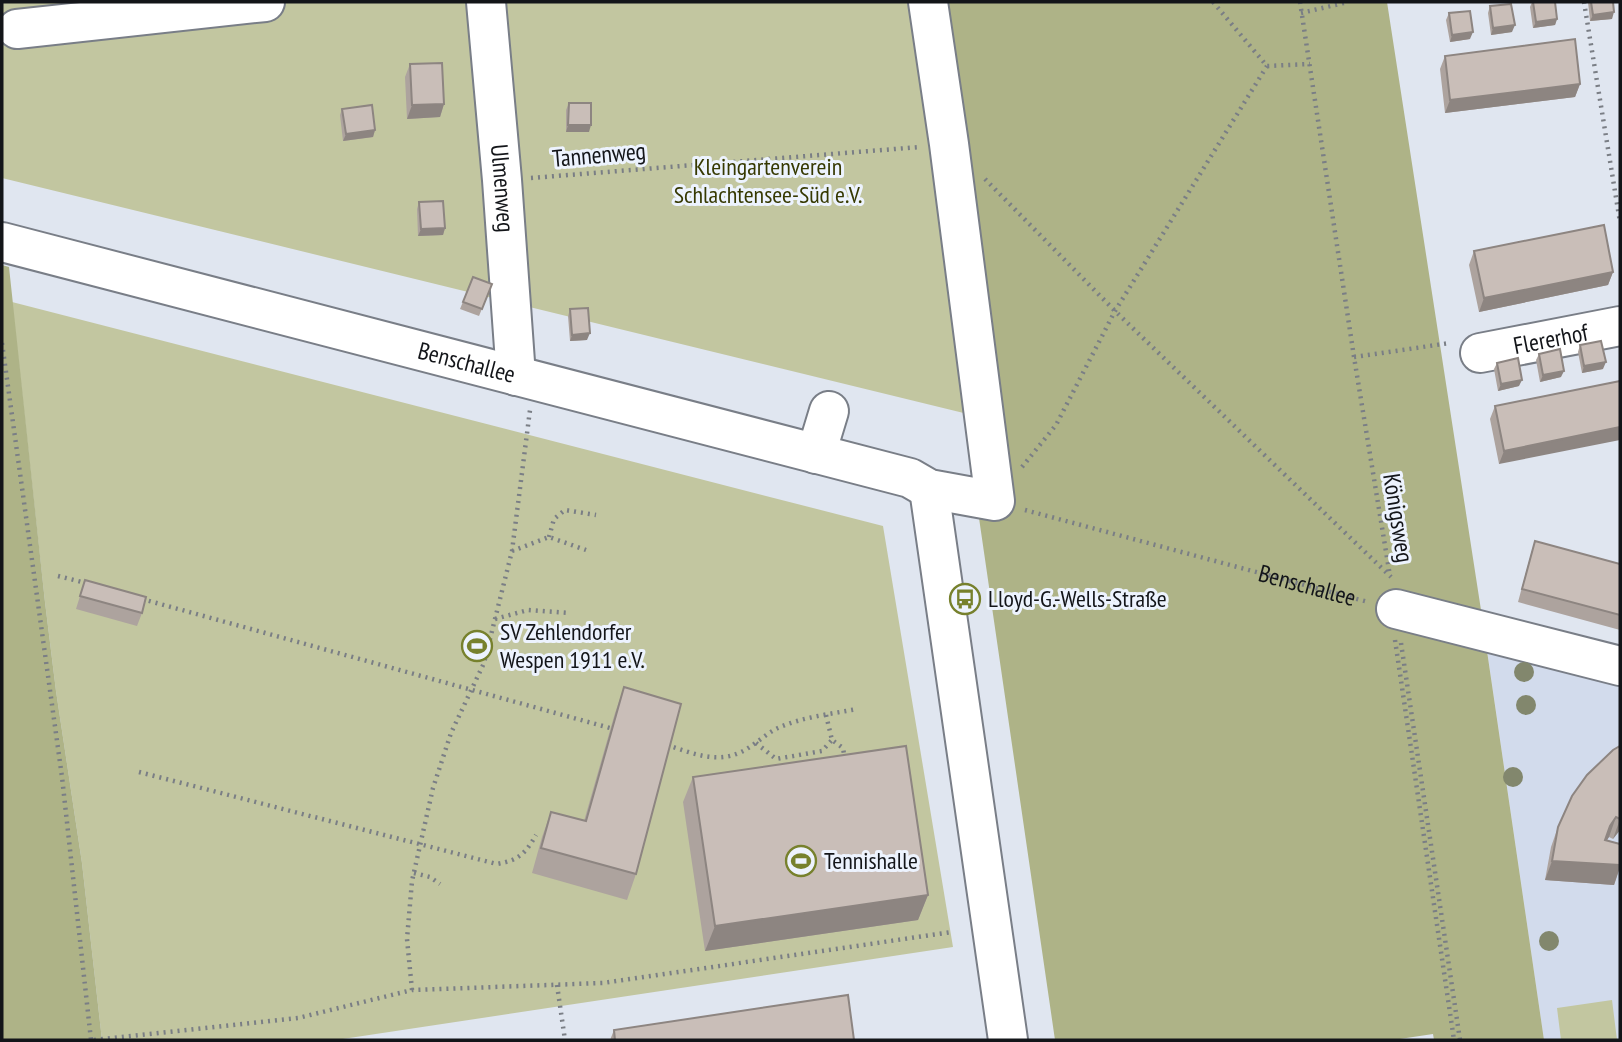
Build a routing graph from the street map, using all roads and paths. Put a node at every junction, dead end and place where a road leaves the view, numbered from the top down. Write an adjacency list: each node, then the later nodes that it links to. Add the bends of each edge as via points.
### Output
1 (265, 2): 9 (street)
2 (486, 2): 14 (street, Ulmenweg)
3 (928, 2): 12 (street)
4 (1213, 2): 11 (path)
5 (1300, 2): 8 (path, Königsweg)
6 (1348, 2): 8 (path)
7 (1584, 2): 15 (path)
8 (1301, 13): 10 (path, Königsweg)
9 (17, 29)
10 (1310, 64): 11 (path); 21 (path, Königsweg)
11 (1267, 66): 17 (path)
12 (949, 144): 14 (path, Tannenweg); 26 (street)
13 (983, 177): 17 (path)
14 (502, 180): 22 (street, Ulmenweg)
15 (1620, 222)
16 (2, 242): 22 (street, Benschallee)
17 (1115, 312): 26 (path, via 1056,425); 33 (path)
18 (1620, 326): 20 (street, Flererhof)
19 (2, 343): 54 (path, via 62,777)
20 (1480, 353): 21 (path, via 1459,341)
21 (1354, 357): 33 (path, Königsweg)
22 (524, 389): 24 (street, Benschallee); 30 (path)
23 (829, 411): 24 (street)
24 (816, 454): 25 (street, Benschallee, via 909,478)
25 (929, 489): 26 (street, Benschallee); 56 (street)
26 (995, 501): 33 (path, Benschallee)
27 (596, 515): 28 (path, via 565,510 554,519)
28 (549, 537): 29 (path); 30 (path)
29 (586, 550)
30 (512, 551): 36 (path)
31 (58, 576): 32 (path)
32 (98, 587)
33 (1393, 593): 37 (street); 57 (path, via 1392,619); 58 (path, Königsweg)
34 (138, 597): 38 (path)
35 (569, 613): 36 (path, via 528,610)
36 (495, 619): 38 (path, via 484,663)
37 (1620, 666)
38 (471, 689): 41 (path); 48 (path, via 440,766)
39 (857, 709): 40 (path)
40 (826, 715): 42 (path); 43 (path, via 777,729)
41 (610, 728)
42 (832, 740): 43 (path, via 822,751 776,759); 45 (path, via 843,748)
43 (756, 743): 44 (path, via 721,758)
44 (667, 745)
45 (850, 769)
46 (139, 772): 48 (path)
47 (536, 835): 48 (path, via 527,851 513,861 497,864)
48 (420, 844): 49 (path)
49 (414, 873): 50 (path); 53 (path, via 407,939)
50 (440, 884)
51 (952, 932): 52 (path, via 603,983)
52 (557, 985): 53 (path); 55 (path)
53 (412, 990): 54 (path, via 298,1018)
54 (92, 1040)
55 (565, 1040)
56 (1008, 1040)
57 (1454, 1040)
58 (1460, 1040)

